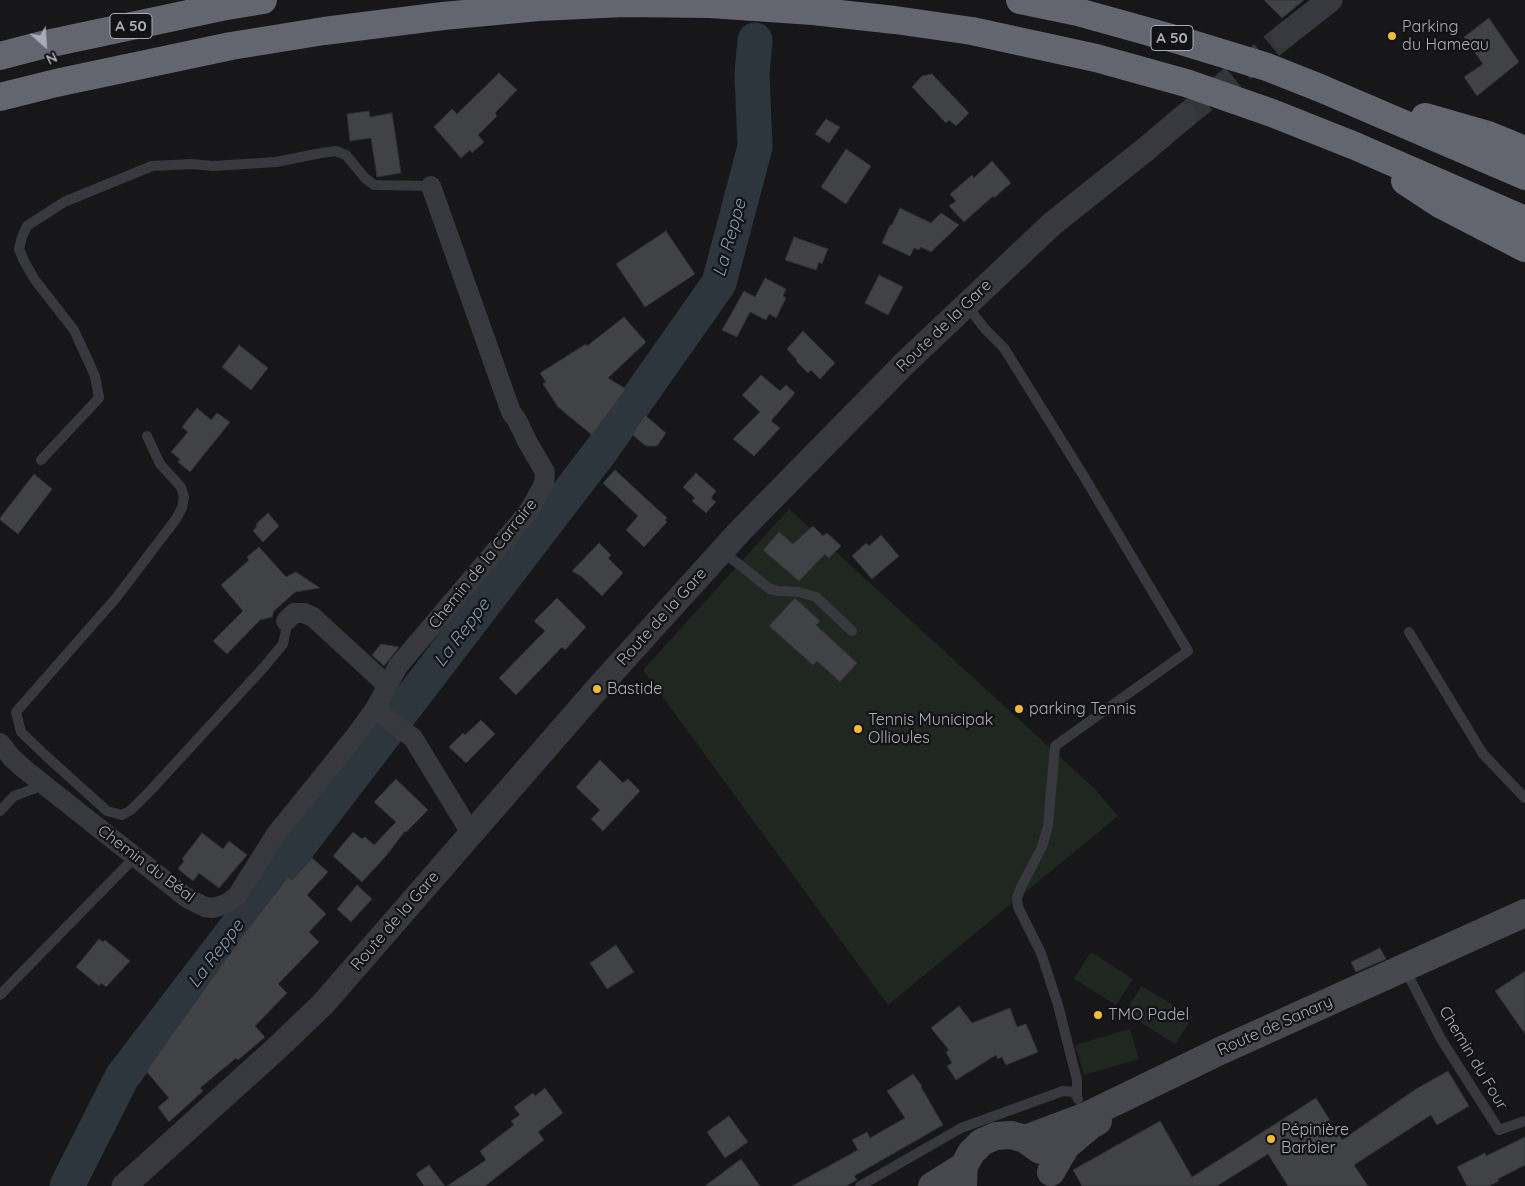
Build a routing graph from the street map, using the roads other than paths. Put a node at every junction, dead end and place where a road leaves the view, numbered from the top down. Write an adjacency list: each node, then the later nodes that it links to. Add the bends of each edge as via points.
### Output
1 (263, 0): 5 (highway, A 50, via 221,6)
2 (1020, 0): 6 (highway, A 50, via 1078,12 1182,41 1267,67)
3 (1330, 0): 4 (street)
4 (1284, 36)
5 (0, 56)
6 (1320, 88): 10 (highway, via 1488,135); 11 (highway, A 50)
7 (0, 98): 9 (highway, A 50, via 231,46 324,31 539,7 624,3 710,4 895,20 972,31 1096,58 1186,83)
8 (1185, 116): 15 (street, Route de la Gare, via 1052,224)
9 (1355, 146): 13 (highway, A 50); 14 (highway, via 1440,204)
10 (1525, 150)
11 (1525, 176)
12 (431, 186): 17 (lane, via 374,185 346,155 336,151 276,162 152,166 64,202 27,226 19,249 24,262 74,330 95,376 99,398); 22 (street, Chemin de la Carraire, via 511,412 545,472 544,484 525,516 398,666)
13 (1525, 220)
14 (1525, 248)
15 (966, 305): 18 (street, Route de la Gare); 34 (lane, via 1004,348 1188,651 1055,746 1048,826 1042,847 1017,898 1018,907 1041,953 1058,1005)
16 (147, 436): 19 (lane, via 160,464 181,487 184,497 182,508 116,598 16,712 21,732 107,810 122,814 131,810 150,791 264,667 283,644)
17 (41, 460)
18 (722, 551): 20 (lane, via 770,589 816,597); 28 (street, Route de la Gare)
19 (286, 621): 22 (street, via 294,613 313,617)
20 (852, 631)
21 (1409, 632): 26 (lane, via 1483,754)
22 (388, 686): 23 (street, Chemin de la Carraire)
23 (375, 709): 28 (street, via 413,738); 29 (street, Chemin du Béal, via 276,834 237,896 226,904 205,907 187,898)
24 (0, 742): 25 (street, Chemin du Béal, via 12,758)
25 (44, 785): 27 (lane, via 14,796); 29 (street, Chemin du Béal)
26 (1525, 798)
27 (0, 811)
28 (471, 833): 40 (street, Route de la Gare, via 324,1004)
29 (135, 857): 33 (lane)
30 (1525, 913): 34 (main road, Route de Sanary, via 1220,1051)
31 (1525, 923): 32 (main road, Route de Sanary)
32 (1409, 977): 35 (lane, Chemin du Four, via 1441,1039 1499,1130); 38 (main road, Route de Sanary, via 1091,1125 1066,1146)
33 (0, 995)
34 (1082, 1106): 36 (main road, Route de Sanary); 39 (lane, via 1074,1092 1063,1091 962,1128)
35 (1525, 1120)
36 (1025, 1139): 37 (main road, Route de Sanary, via 1011,1135 996,1136 982,1142 971,1153); 38 (main road, Route de Sanary, via 1038,1147 1047,1160)
37 (964, 1176): 42 (main road, Route de Sanary)
38 (1051, 1179)
39 (878, 1181): 41 (lane)
40 (124, 1186)
41 (860, 1186)
42 (932, 1186)

